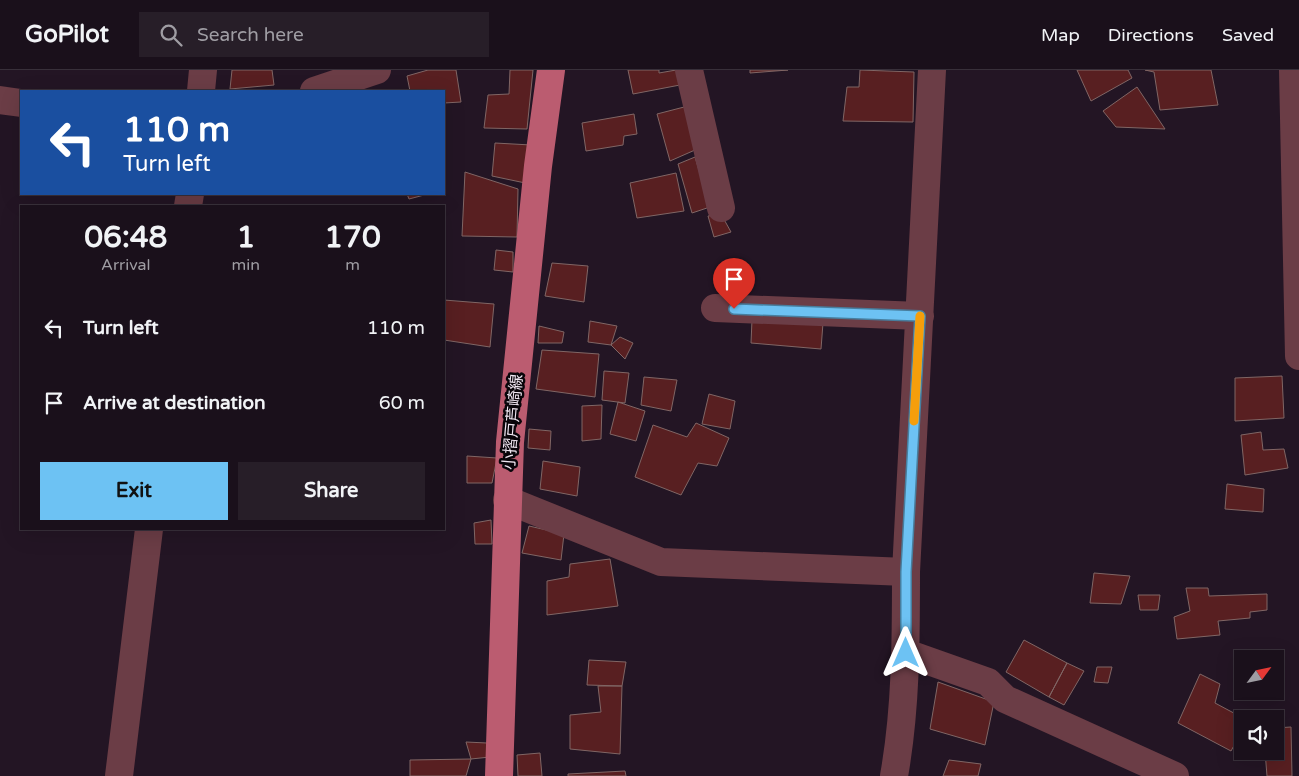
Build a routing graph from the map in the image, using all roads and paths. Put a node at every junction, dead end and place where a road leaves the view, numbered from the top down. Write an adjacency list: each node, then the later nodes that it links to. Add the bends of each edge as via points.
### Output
1 (202, 70): 7 (street)
2 (377, 70): 8 (street)
3 (552, 70): 15 (main road, 小摺戸芦崎線, via 538,166)
4 (689, 70): 11 (street)
5 (932, 70): 13 (street)
6 (1293, 70): 14 (street)
7 (201, 90)
8 (317, 90)
9 (0, 100): 10 (street)
10 (20, 103)
11 (721, 208)
12 (715, 308): 13 (street)
13 (920, 316): 17 (street)
14 (1299, 356)
15 (507, 500): 17 (street, via 661,562); 20 (main road, 小摺戸芦崎線)
16 (149, 530): 19 (street)
17 (906, 572): 18 (street)
18 (906, 653): 21 (street); 22 (street, via 988,682 1005,699)
19 (119, 776)
20 (499, 776)
21 (894, 776)
22 (1175, 776)

